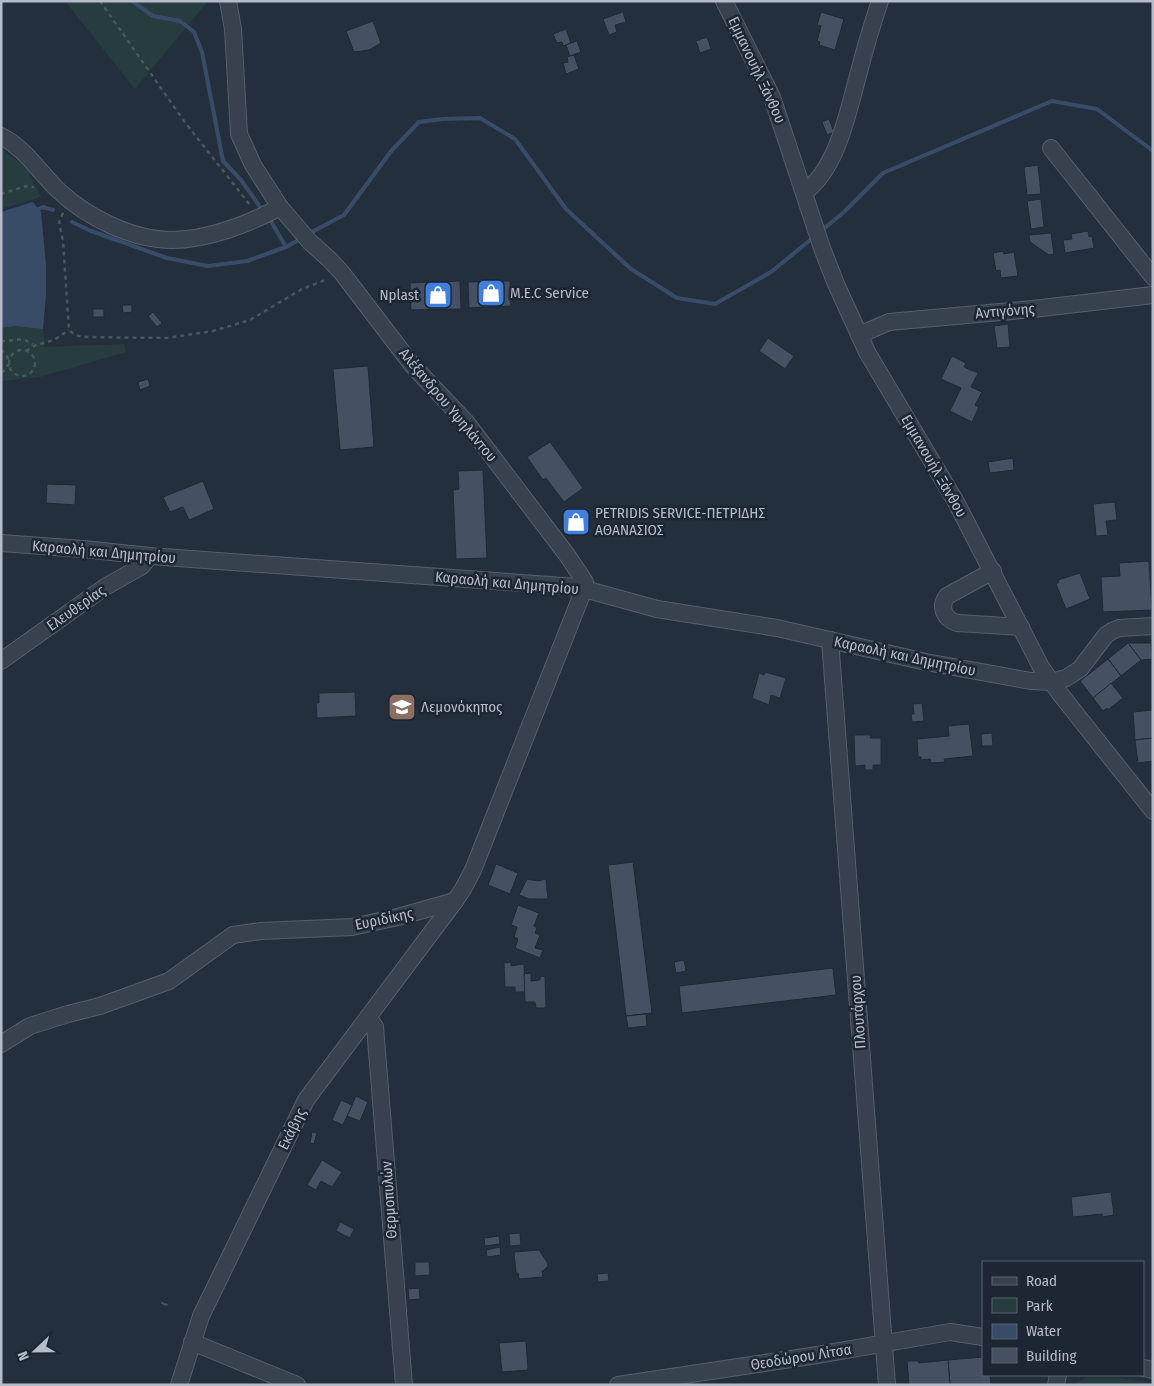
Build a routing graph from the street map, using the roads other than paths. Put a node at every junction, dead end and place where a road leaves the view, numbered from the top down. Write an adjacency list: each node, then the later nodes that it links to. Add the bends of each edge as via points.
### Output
1 (228, 1): 7 (street, Αλέξανδρου Υψηλάντου, via 233,30 239,134 253,165)
2 (724, 1): 6 (street, Εμμανουήλ Ξάνθου, via 772,97)
3 (880, 1): 6 (street, via 843,129 822,174)
4 (1, 136): 7 (street, via 30,159 63,206 88,212 143,236 171,240 198,237 260,217)
5 (1051, 148): 8 (street)
6 (804, 193): 10 (street, Εμμανουήλ Ξάνθου, via 822,248)
7 (280, 206): 14 (street, Αλέξανδρου Υψηλάντου, via 342,273 413,366 466,422 567,555 585,582)
8 (1153, 277)
9 (1153, 295): 10 (street, Αντιγόνης, via 889,322)
10 (858, 335): 13 (street, Εμμανουήλ Ξάνθου, via 948,487)
11 (1, 543): 12 (street, Καραολή και Δημητρίου)
12 (150, 556): 14 (street, Καραολή και Δημητρίου); 18 (street, Ελευθερίας, via 142,566 97,593)
13 (992, 571): 16 (street, Εμμανουήλ Ξάνθου); 16 (street, via 947,596 943,602 946,616 957,623)
14 (584, 589): 17 (street, Καραολή και Δημητρίου, via 657,609); 21 (street, via 472,870)
15 (1153, 626): 19 (street, via 1112,630 1080,669)
16 (1021, 627): 19 (street, Εμμανουήλ Ξάνθου)
17 (830, 640): 19 (street, Καραολή και Δημητρίου, via 926,662); 26 (street, Πλουτάρχου)
18 (1, 661)
19 (1052, 682): 20 (street)
20 (1150, 801)
21 (455, 901): 22 (street, Εκάβης); 23 (street, Ευριδίκης, via 352,927 233,934 169,981 100,1006 30,1026)
22 (368, 1017): 25 (street, Εκάβης, via 306,1100 201,1316); 30 (street, Θερμοπυλών, via 375,1027)
23 (1, 1044)
24 (982, 1337): 26 (street, Θεοδώρου Λίτσα, via 950,1332)
25 (192, 1342): 28 (street, Εκάβης); 29 (street)
26 (884, 1343): 27 (street, Θεοδώρου Λίτσα); 32 (street, Πλουτάρχου)
27 (639, 1383): 31 (street, Θεοδώρου Λίτσα)
28 (179, 1385)
29 (297, 1385)
30 (404, 1385)
31 (618, 1385)
32 (887, 1385)

